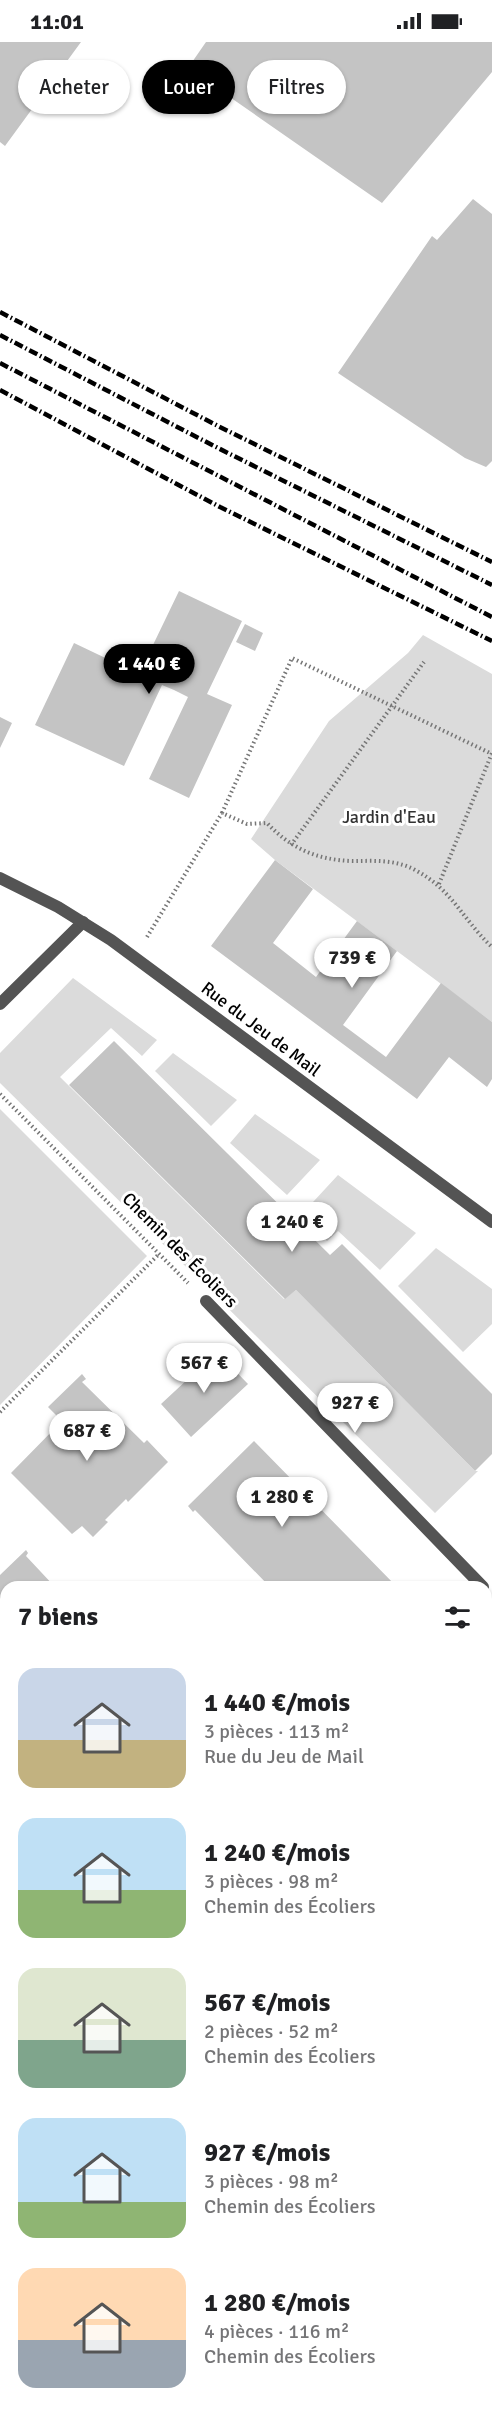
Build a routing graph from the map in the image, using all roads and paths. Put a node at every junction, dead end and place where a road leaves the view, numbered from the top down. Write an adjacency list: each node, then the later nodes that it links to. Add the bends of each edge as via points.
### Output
1 (424, 662): 2 (path)
2 (394, 707): 3 (path); 4 (path, via 292,657); 5 (path)
3 (492, 753): 7 (path)
4 (222, 813): 5 (path, via 247,824 267,823); 10 (path, via 149,931)
5 (291, 844): 7 (path, via 323,858 380,860 413,868)
6 (2, 881): 8 (street, Rue du Jeu de Mail)
7 (440, 884): 9 (path)
8 (82, 922): 10 (street, Rue du Jeu de Mail); 11 (street)
9 (492, 947)
10 (138, 960): 13 (street, Rue du Jeu de Mail)
11 (0, 1004)
12 (0, 1095): 14 (path, Chemin des Écoliers)
13 (492, 1222)
14 (159, 1254): 15 (path, Chemin des Écoliers); 16 (path)
15 (206, 1301): 17 (street, Chemin des Écoliers)
16 (0, 1412)
17 (477, 1581)

